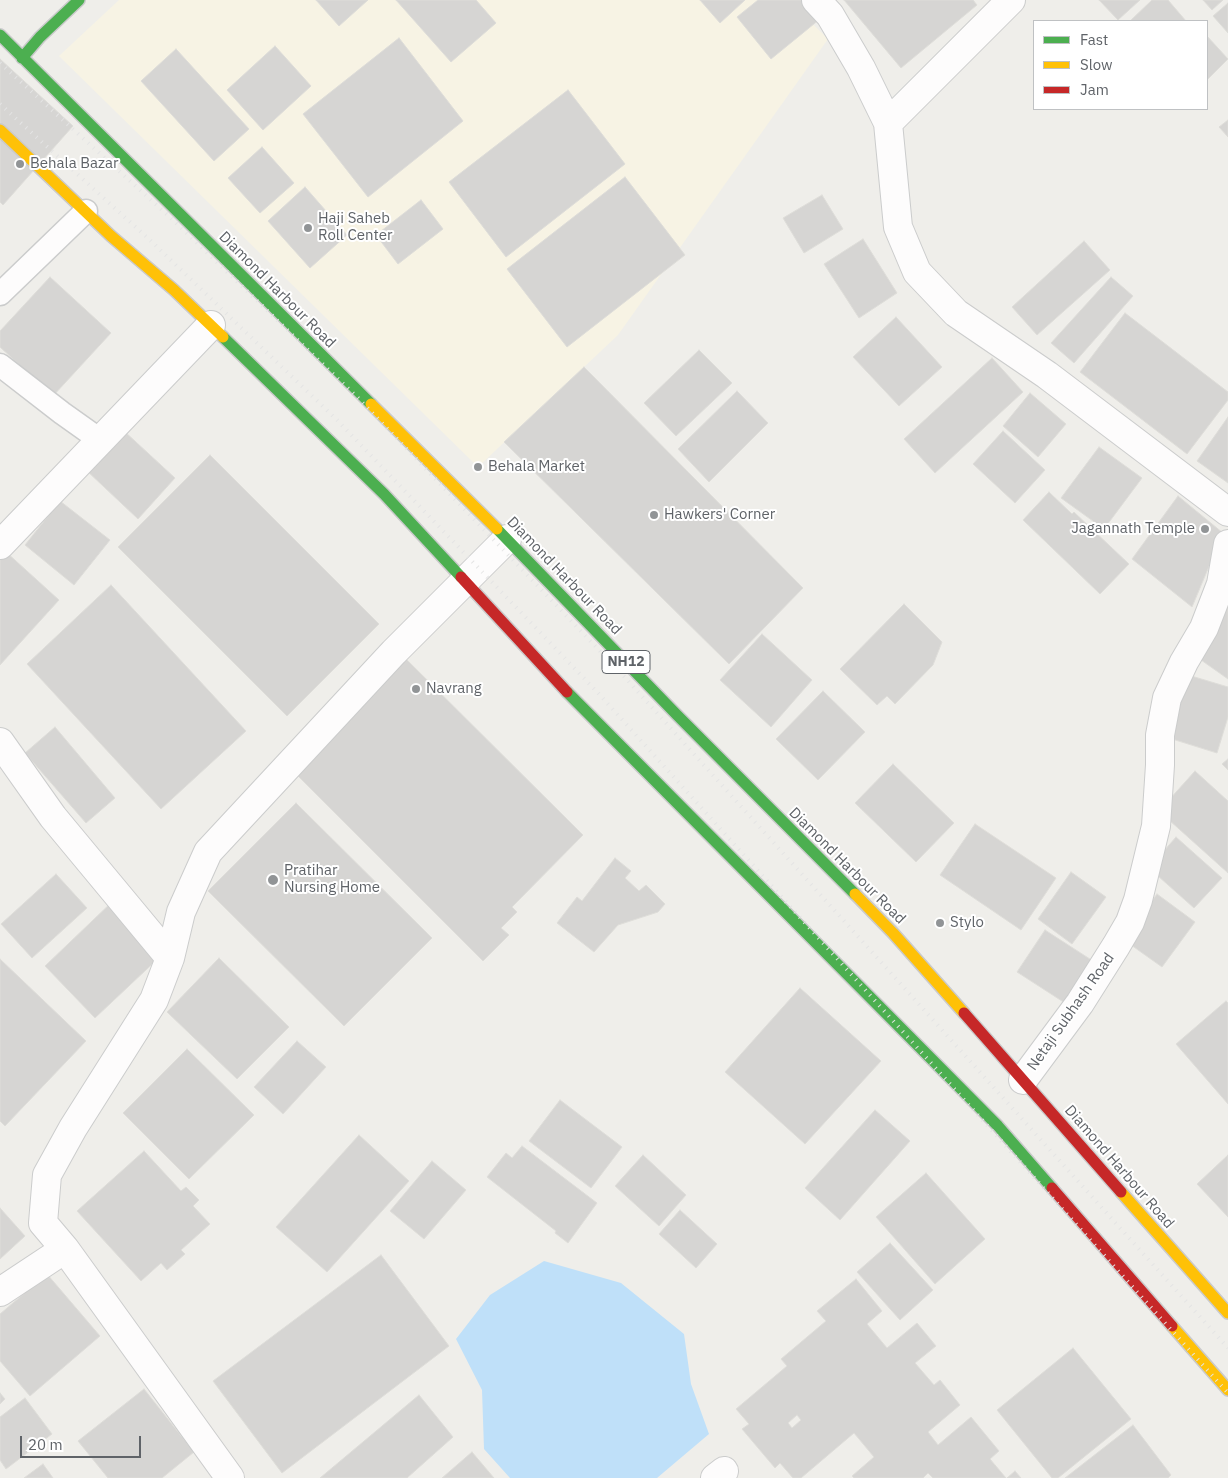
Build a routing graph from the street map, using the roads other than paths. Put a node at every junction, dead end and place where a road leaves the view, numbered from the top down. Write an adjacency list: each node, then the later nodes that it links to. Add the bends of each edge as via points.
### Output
1 (79, 0): 5 (main road)
2 (816, 0): 6 (street, via 830,15)
3 (1011, 0): 6 (street)
4 (0, 35): 5 (main road, Diamond Harbour Road / NH12)
5 (22, 58): 14 (main road, Diamond Harbour Road / NH12)
6 (888, 123): 13 (street, via 898,227 917,272 956,313 1047,375)
7 (0, 130): 8 (main road)
8 (86, 211): 9 (lane); 10 (main road)
9 (0, 294)
10 (211, 325): 12 (street); 17 (main road, via 384,494)
11 (0, 364): 12 (lane)
12 (100, 440): 16 (street)
13 (1228, 512)
14 (507, 539): 17 (street); 20 (main road, Diamond Harbour Road / NH12, via 893,933)
15 (1228, 544): 20 (street, Netaji Subhash Road, via 1221,584 1204,628 1167,698 1160,735 1156,826 1130,922 1080,1003)
16 (0, 545)
17 (464, 581): 19 (street, via 208,852 181,912); 24 (main road, via 556,681 998,1126)
18 (0, 742): 19 (street, via 53,817)
19 (170, 958): 21 (street, via 154,1000 47,1175 44,1223)
20 (1023, 1080): 23 (main road, Diamond Harbour Road / NH12)
21 (65, 1250): 22 (street); 25 (street)
22 (0, 1292)
23 (1228, 1313)
24 (1228, 1390)
25 (230, 1478)

